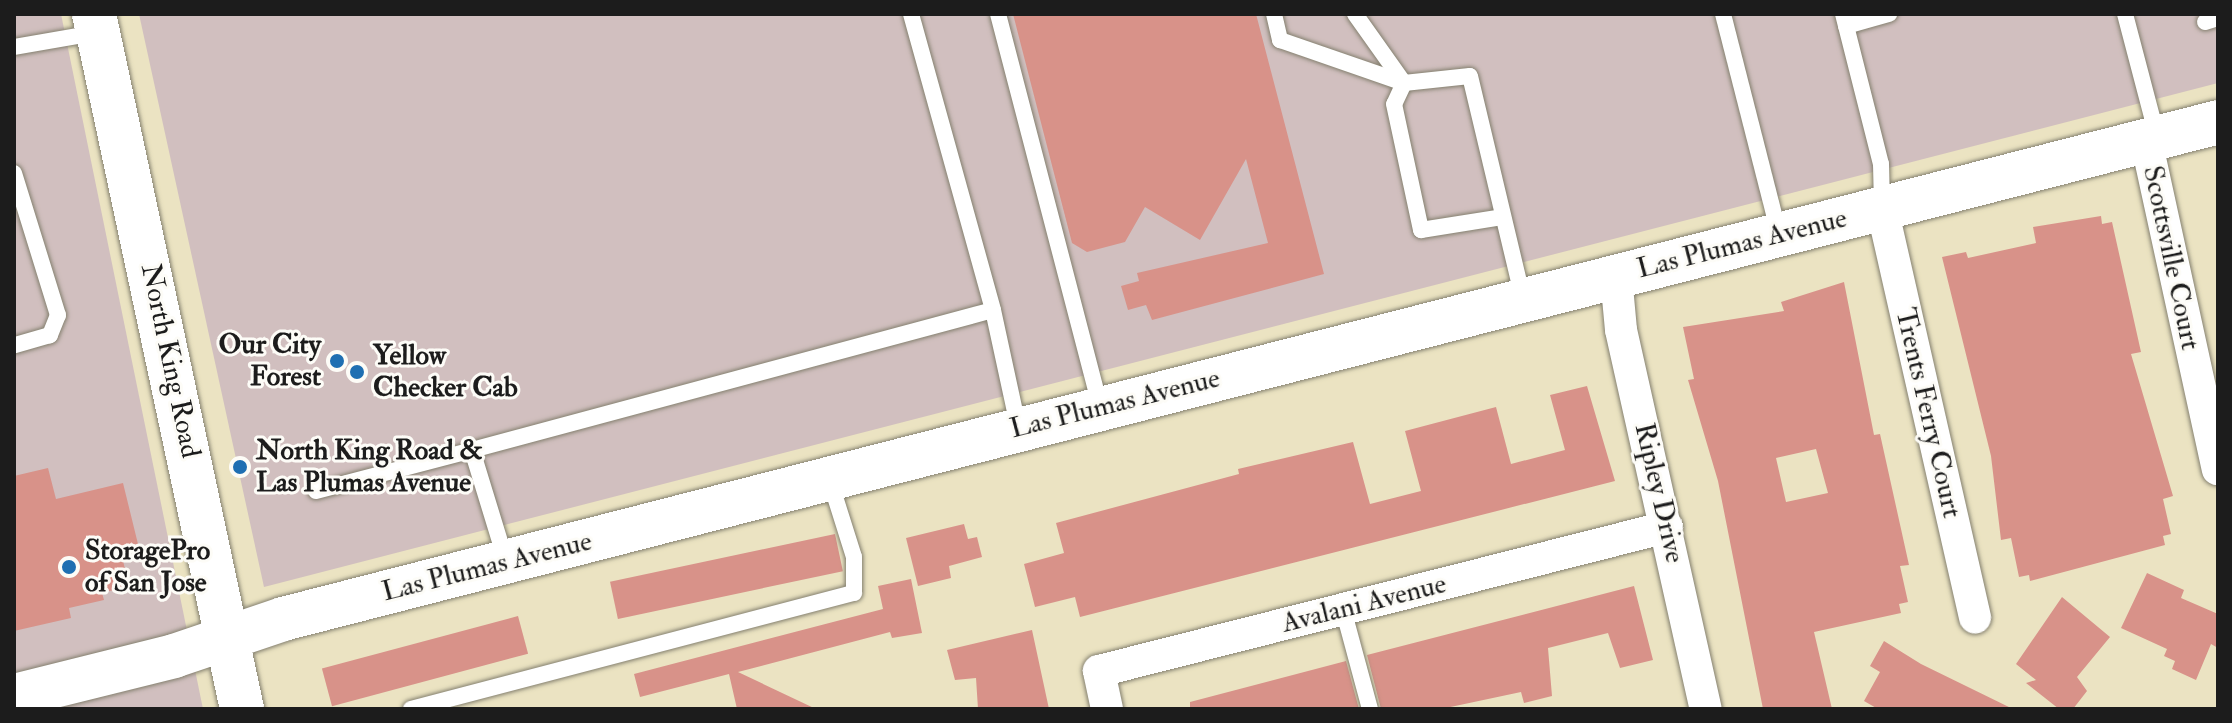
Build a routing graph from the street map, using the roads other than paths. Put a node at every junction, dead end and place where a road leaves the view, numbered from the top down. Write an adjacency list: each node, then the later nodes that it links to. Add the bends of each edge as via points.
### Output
1 (911, 14): 20 (lane)
2 (998, 14): 22 (lane)
3 (1274, 14): 11 (lane, via 1280,40)
4 (1355, 14): 11 (lane)
5 (1723, 14): 17 (lane)
6 (1889, 14): 8 (lane)
7 (2125, 14): 13 (lane)
8 (1844, 20): 15 (lane, via 1881,164)
9 (96, 24): 10 (lane); 32 (street, North King Road)
10 (14, 47)
11 (1404, 83): 16 (lane, via 1470,76); 16 (lane, via 1394,104 1421,230)
12 (2218, 122): 13 (street, Las Plumas Avenue)
13 (2152, 139): 15 (street, Las Plumas Avenue); 25 (street, Scottsville Court)
14 (14, 173): 21 (lane, via 58,315 50,335)
15 (1882, 208): 17 (street, Las Plumas Avenue); 31 (street, Trents Ferry Court)
16 (1501, 210): 19 (lane)
17 (1779, 234): 18 (street, Las Plumas Avenue)
18 (1616, 276): 19 (street, Las Plumas Avenue); 28 (street, Ripley Drive, via 1621,330)
19 (1523, 300): 22 (street, Las Plumas Avenue)
20 (993, 310): 23 (lane); 24 (lane)
21 (14, 345)
22 (1100, 407): 23 (street, Las Plumas Avenue)
23 (1019, 429): 26 (street, Las Plumas Avenue)
24 (472, 450): 27 (lane); 29 (lane)
25 (2218, 469)
26 (829, 478): 29 (street, Las Plumas Avenue); 36 (lane, via 854,557 854,593)
27 (316, 491)
28 (1667, 527): 30 (street, Avalani Avenue); 34 (street, Ripley Drive)
29 (507, 562): 32 (street, Las Plumas Avenue)
30 (1343, 609): 37 (street, Avalani Avenue, via 1099,671); 38 (lane)
31 (1975, 618)
32 (227, 638): 33 (street, Las Plumas Avenue); 35 (street, North King Road)
33 (14, 696)
34 (1698, 707)
35 (242, 709)
36 (411, 709)
37 (1107, 709)
38 (1370, 709)

